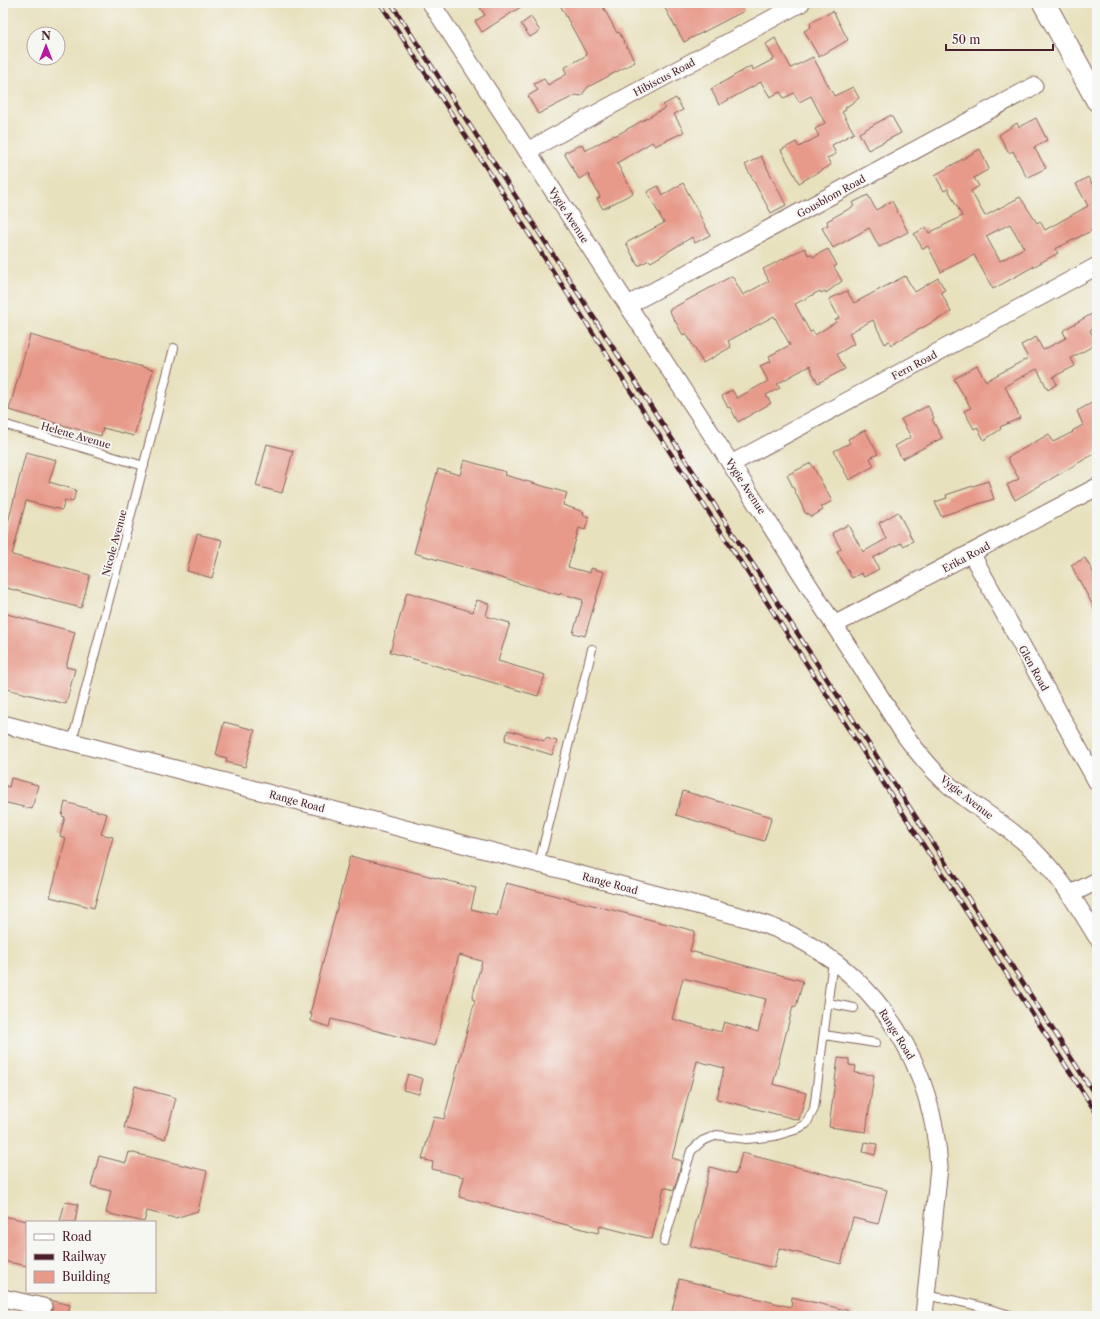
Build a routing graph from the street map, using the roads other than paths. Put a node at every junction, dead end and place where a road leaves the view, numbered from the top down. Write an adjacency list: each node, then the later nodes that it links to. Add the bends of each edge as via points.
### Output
1 (431, 3): 6 (street, Vygie Avenue)
2 (801, 3): 6 (street, Hibiscus Road)
3 (1044, 3): 5 (main road)
4 (1034, 86): 8 (street, Gousblom Road)
5 (1097, 100)
6 (527, 150): 8 (street, Vygie Avenue)
7 (1097, 266): 11 (street, Fern Road)
8 (628, 305): 11 (street, Vygie Avenue)
9 (174, 348): 12 (lane, Nicole Avenue)
10 (3, 424): 12 (lane, Helene Avenue)
11 (731, 464): 15 (street, Vygie Avenue)
12 (144, 466): 18 (lane, Nicole Avenue)
13 (1097, 487): 14 (street, Erika Road)
14 (972, 554): 15 (street, Erika Road); 19 (street, Glen Road)
15 (834, 626): 22 (street, Vygie Avenue, via 925,762 950,786 1005,826 1041,858)
16 (592, 650): 20 (lane)
17 (3, 724): 18 (street, Range Road)
18 (72, 742): 20 (street, Range Road)
19 (1097, 782)
20 (539, 864): 24 (street, Range Road, via 750,919 792,935)
21 (1097, 880): 22 (street)
22 (1070, 894): 23 (street, Vygie Avenue)
23 (1097, 937)
24 (834, 960): 25 (lane); 30 (street, Range Road, via 867,991 896,1027 916,1065 930,1105 938,1146 939,1167)
25 (828, 1003): 26 (lane); 27 (lane)
26 (854, 1008)
27 (824, 1035): 28 (lane); 29 (lane, via 814,1109 806,1124 775,1136 746,1139 717,1135 702,1141 691,1151)
28 (876, 1043)
29 (664, 1242)
30 (926, 1296): 33 (street, Range Road); 34 (lane, via 973,1304)
31 (3, 1298): 32 (street)
32 (43, 1307)
33 (924, 1316)
34 (1014, 1316)

